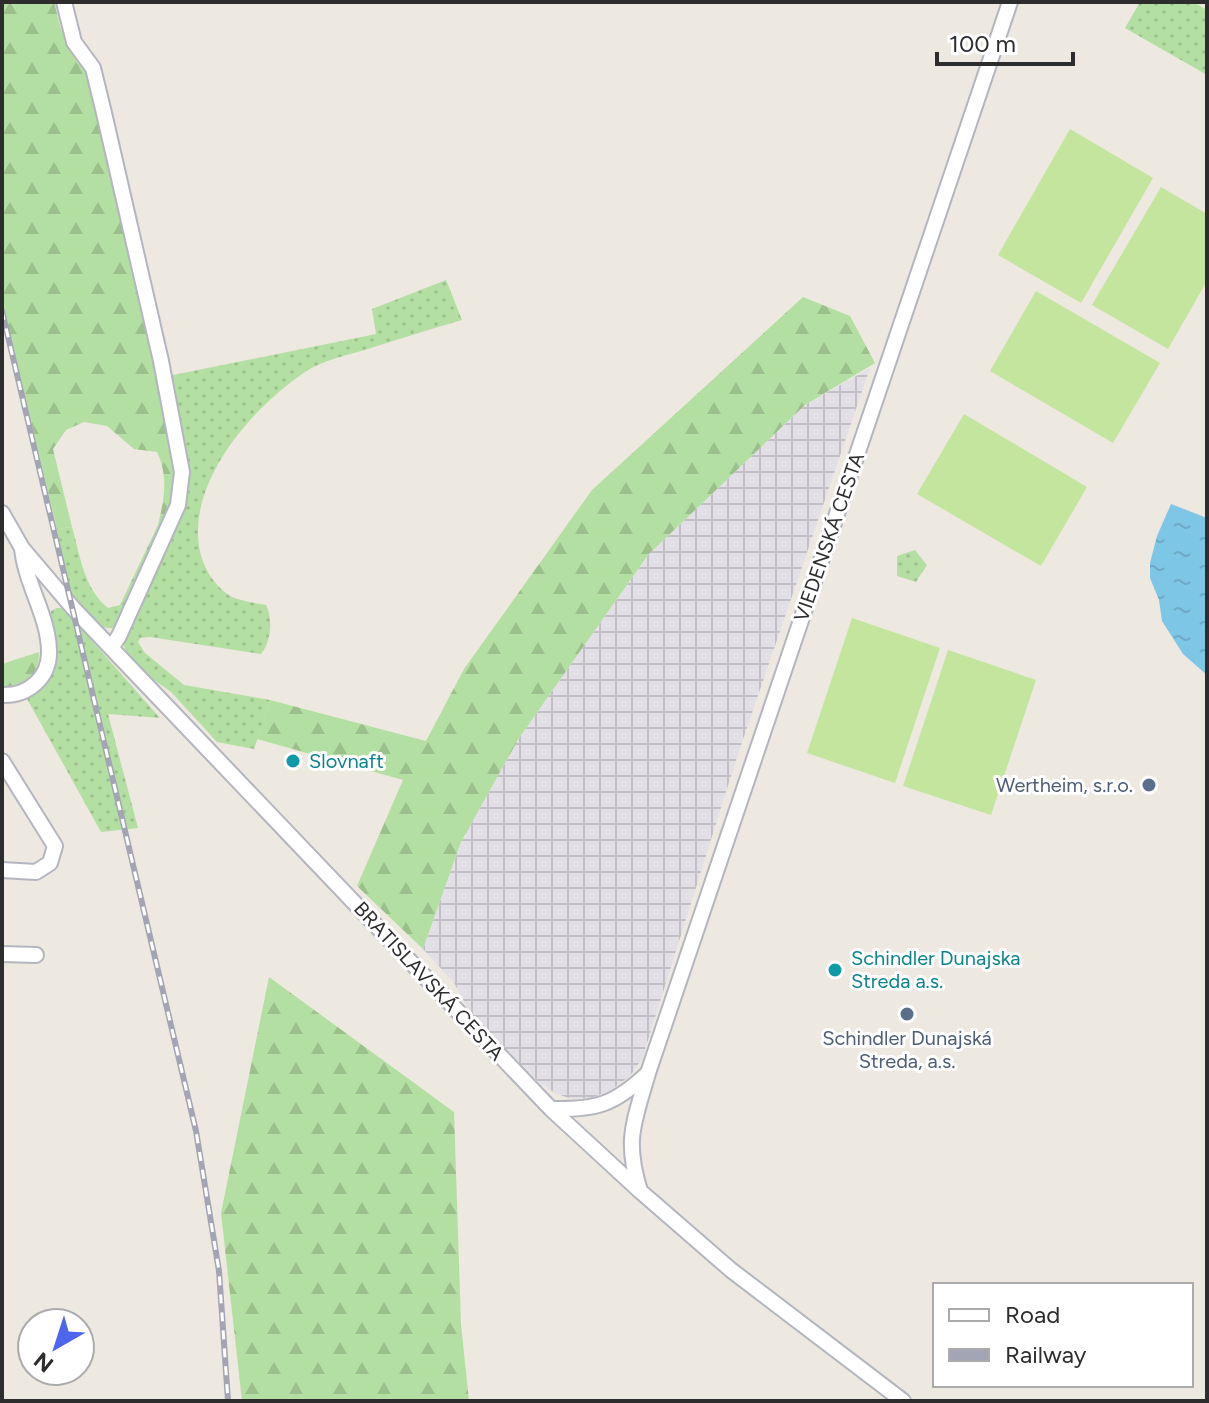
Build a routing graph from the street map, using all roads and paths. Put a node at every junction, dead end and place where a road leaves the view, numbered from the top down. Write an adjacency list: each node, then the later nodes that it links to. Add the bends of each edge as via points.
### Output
1 (64, 2): 7 (street, via 74,42 93,68 182,472 178,505)
2 (1010, 2): 13 (street, VIEDENSKÁ CESTA)
3 (2, 513): 4 (street, BRATISLAVSKÁ CESTA)
4 (22, 548): 5 (street, BRATISLAVSKÁ CESTA); 6 (street)
5 (58, 592): 6 (street, via 45,605); 7 (street, BRATISLAVSKÁ CESTA)
6 (42, 623): 8 (street, via 49,651 40,680 20,694)
7 (111, 648): 14 (street, BRATISLAVSKÁ CESTA)
8 (2, 695)
9 (2, 761): 10 (street, via 55,846 50,863 36,872)
10 (2, 870)
11 (2, 954): 12 (street)
12 (36, 955)
13 (648, 1073): 14 (street, via 604,1105); 15 (street, VIEDENSKÁ CESTA, via 630,1141)
14 (551, 1109): 15 (street, BRATISLAVSKÁ CESTA)
15 (640, 1191): 16 (street, BRATISLAVSKÁ CESTA, via 731,1270)
16 (903, 1401)

